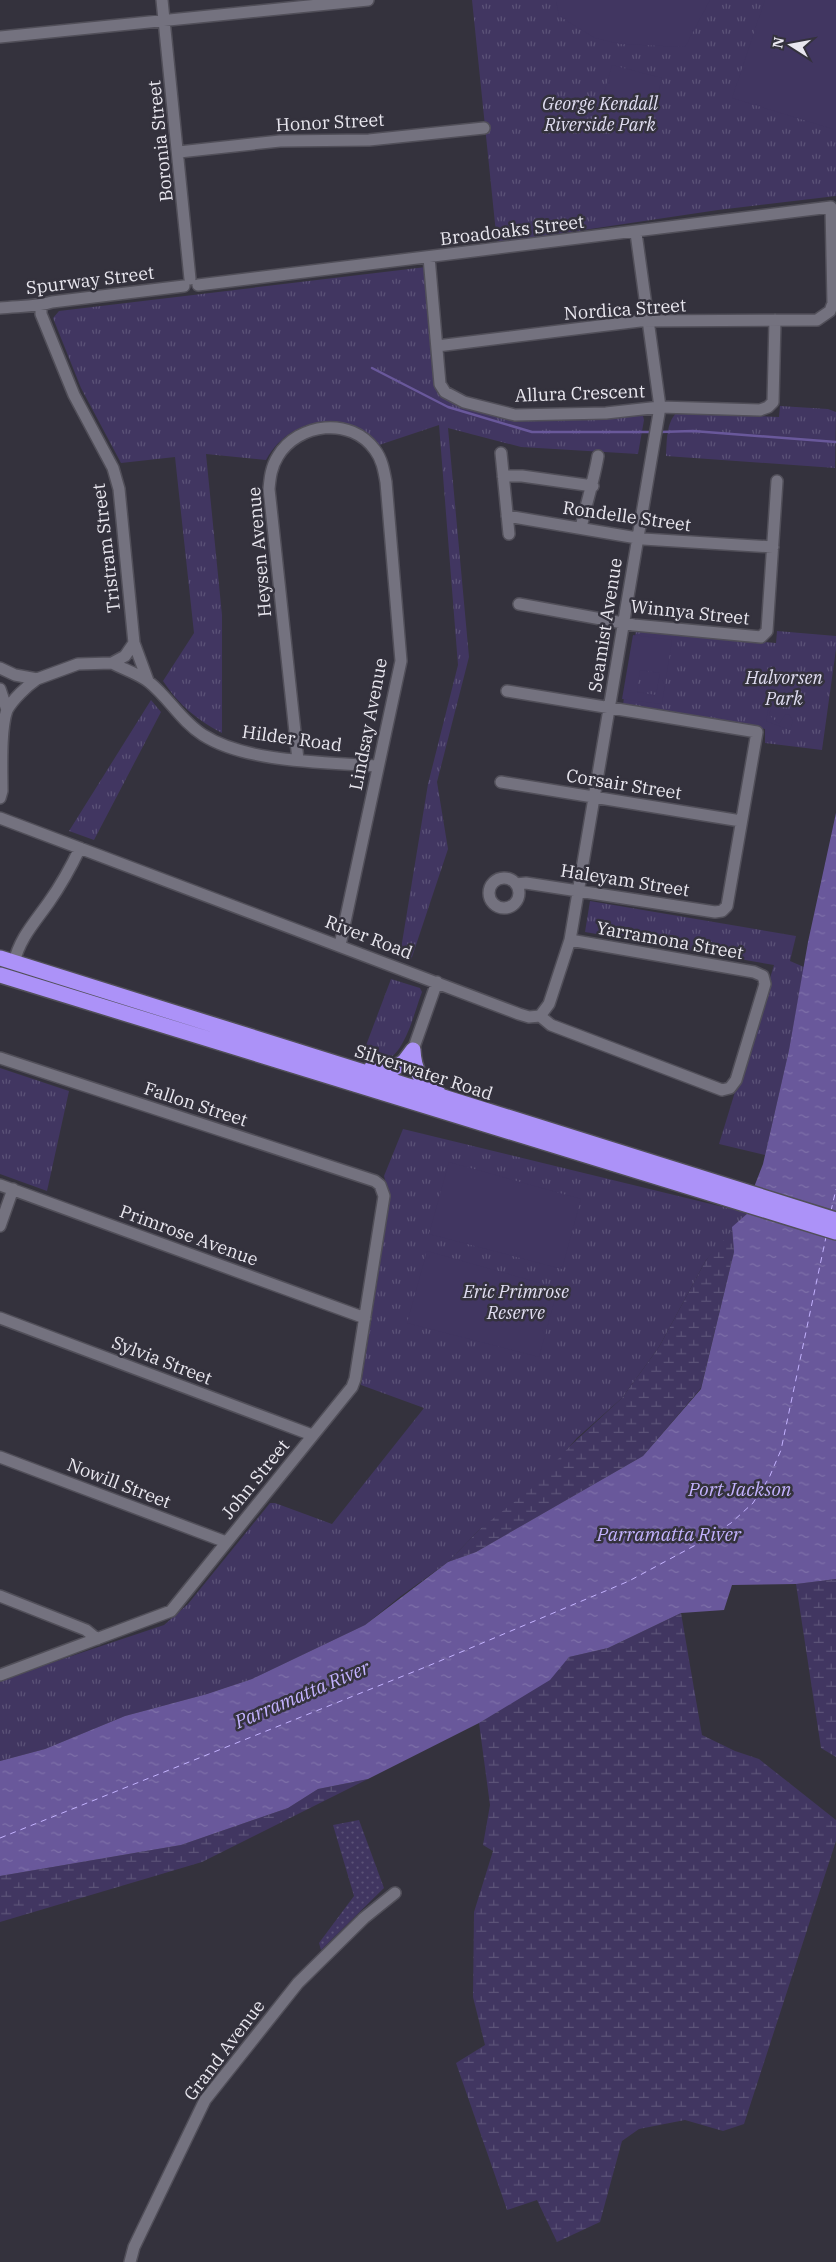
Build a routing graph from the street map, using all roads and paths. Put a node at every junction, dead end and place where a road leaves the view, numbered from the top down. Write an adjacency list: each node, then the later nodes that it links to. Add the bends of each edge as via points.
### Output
1 (162, 0): 3 (street, Boronia Street)
2 (368, 0): 3 (street)
3 (165, 21): 4 (street); 6 (street, Boronia Street)
4 (0, 37)
5 (484, 128): 6 (street, Honor Street, via 370,140 280,141)
6 (179, 152): 9 (street, Boronia Street)
7 (636, 233): 8 (street, Broadoaks Street); 13 (street, Broadoaks Street, via 831,207 834,303 830,311); 14 (street, Seamist Avenue)
8 (429, 257): 9 (street, Broadoaks Street); 15 (street, Allura Crescent)
9 (191, 283): 10 (street, Spurway Street)
10 (41, 306): 11 (street, Spurway Street); 30 (street, Tristram Street, via 41,314 64,372 113,468 119,489)
11 (0, 308)
12 (775, 320): 13 (street, Nordica Street); 14 (street, Nordica Street); 16 (street, Allura Crescent, via 773,402 768,407 760,410)
13 (817, 320)
14 (647, 321): 15 (street, Nordica Street); 16 (street, Seamist Avenue)
15 (437, 346): 16 (street, Allura Crescent, via 440,384 445,392 464,402 498,412 569,415)
16 (659, 410): 26 (street, Seamist Avenue)
17 (375, 450): 39 (street, Heysen Avenue, via 362,437 345,429 311,429 288,443 271,471 269,490); 40 (street, Lindsay Avenue, via 386,482 400,661)
18 (501, 453): 20 (street)
19 (598, 456): 22 (street)
20 (503, 476): 22 (street); 23 (street)
21 (777, 482): 27 (street)
22 (592, 486): 24 (street)
23 (507, 516): 24 (street, Rondelle Street); 25 (street)
24 (581, 528): 26 (street, Rondelle Street)
25 (509, 534)
26 (637, 538): 27 (street, Rondelle Street); 29 (street, Seamist Avenue)
27 (773, 547): 29 (street, Winnya Street, via 767,631 761,637)
28 (519, 604): 29 (street, Winnya Street)
29 (623, 623): 37 (street, Seamist Avenue)
30 (134, 643): 31 (street, via 125,656); 34 (street, Tristram Street)
31 (112, 663): 33 (street, Hilder Road, via 78,664); 34 (street, Hilder Road)
32 (0, 668): 33 (street)
33 (37, 679): 38 (street)
34 (148, 681): 39 (street, Hilder Road, via 203,735 244,752)
35 (0, 689): 38 (street)
36 (507, 691): 37 (street)
37 (609, 708): 42 (street, Seamist Avenue); 45 (street, via 757,732)
38 (7, 710): 43 (street)
39 (298, 760): 40 (street, Hilder Road)
40 (378, 766): 50 (street, Lindsay Avenue)
41 (501, 782): 42 (street, Corsair Street)
42 (594, 797): 45 (street, Corsair Street); 48 (street, Seamist Avenue)
43 (0, 798)
44 (0, 818): 46 (street, River Road)
45 (741, 821): 48 (street, Haleyam Street, via 726,906 722,911)
46 (80, 848): 50 (street, River Road); 51 (street, via 68,874 28,929 16,954)
47 (516, 884): 48 (street, Haleyam Street)
48 (578, 890): 49 (street, Seamist Avenue)
49 (570, 940): 54 (street, Seamist Avenue, via 549,1004); 58 (street, Yarramona Street, via 763,976 765,984 736,1080 730,1088)
50 (340, 945): 53 (street, River Road)
51 (7, 961): 55 (highway, Silverwater Road)
52 (1, 978): 62 (highway, Silverwater Road)
53 (437, 982): 54 (street, River Road, via 524,1016); 56 (street)
54 (540, 1016): 58 (street, River Road, via 552,1026)
55 (291, 1049): 56 (highway, via 301,1047 384,1070 399,1067); 59 (highway, Silverwater Road)
56 (414, 1050): 59 (highway, via 414,1064 420,1078)
57 (0, 1058): 61 (street, Fallon Street)
58 (722, 1090)
59 (446, 1099): 62 (highway, Silverwater Road)
60 (0, 1185): 63 (street, Primrose Avenue)
61 (380, 1185): 68 (street, John Street, via 383,1206)
62 (712, 1187): 64 (highway, Silverwater Road); 66 (highway, Silverwater Road)
63 (13, 1189): 65 (street); 68 (street, Primrose Avenue)
64 (836, 1220)
65 (0, 1226)
66 (836, 1232)
67 (0, 1318): 69 (street, Sylvia Street)
68 (365, 1318): 69 (street, John Street, via 352,1387)
69 (312, 1435): 71 (street, John Street)
70 (0, 1457): 71 (street, Nowill Street)
71 (226, 1542): 73 (street, John Street, via 172,1610)
72 (0, 1596): 73 (street, via 86,1630)
73 (97, 1639): 74 (street, John Street)
74 (0, 1675)
75 (395, 1893): 76 (street, Grand Avenue, via 298,1982 205,2100 134,2247)
76 (130, 2262)

